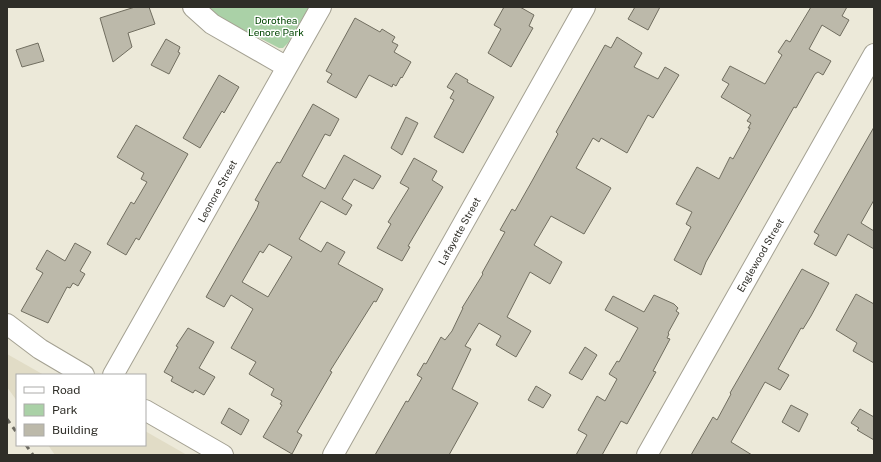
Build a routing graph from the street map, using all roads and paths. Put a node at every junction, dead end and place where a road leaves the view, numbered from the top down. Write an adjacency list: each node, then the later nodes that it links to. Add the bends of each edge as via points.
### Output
1 (193, 7): 5 (street, via 212,24)
2 (321, 7): 5 (street, Leonore Street)
3 (585, 7): 11 (street, Lafayette Street)
4 (874, 54): 12 (street, Englewood Street)
5 (287, 67): 8 (street, Leonore Street)
6 (7, 324): 7 (street, via 40,349)
7 (82, 374)
8 (114, 374)
9 (146, 411): 10 (street)
10 (223, 455)
11 (333, 455)
12 (647, 455)

